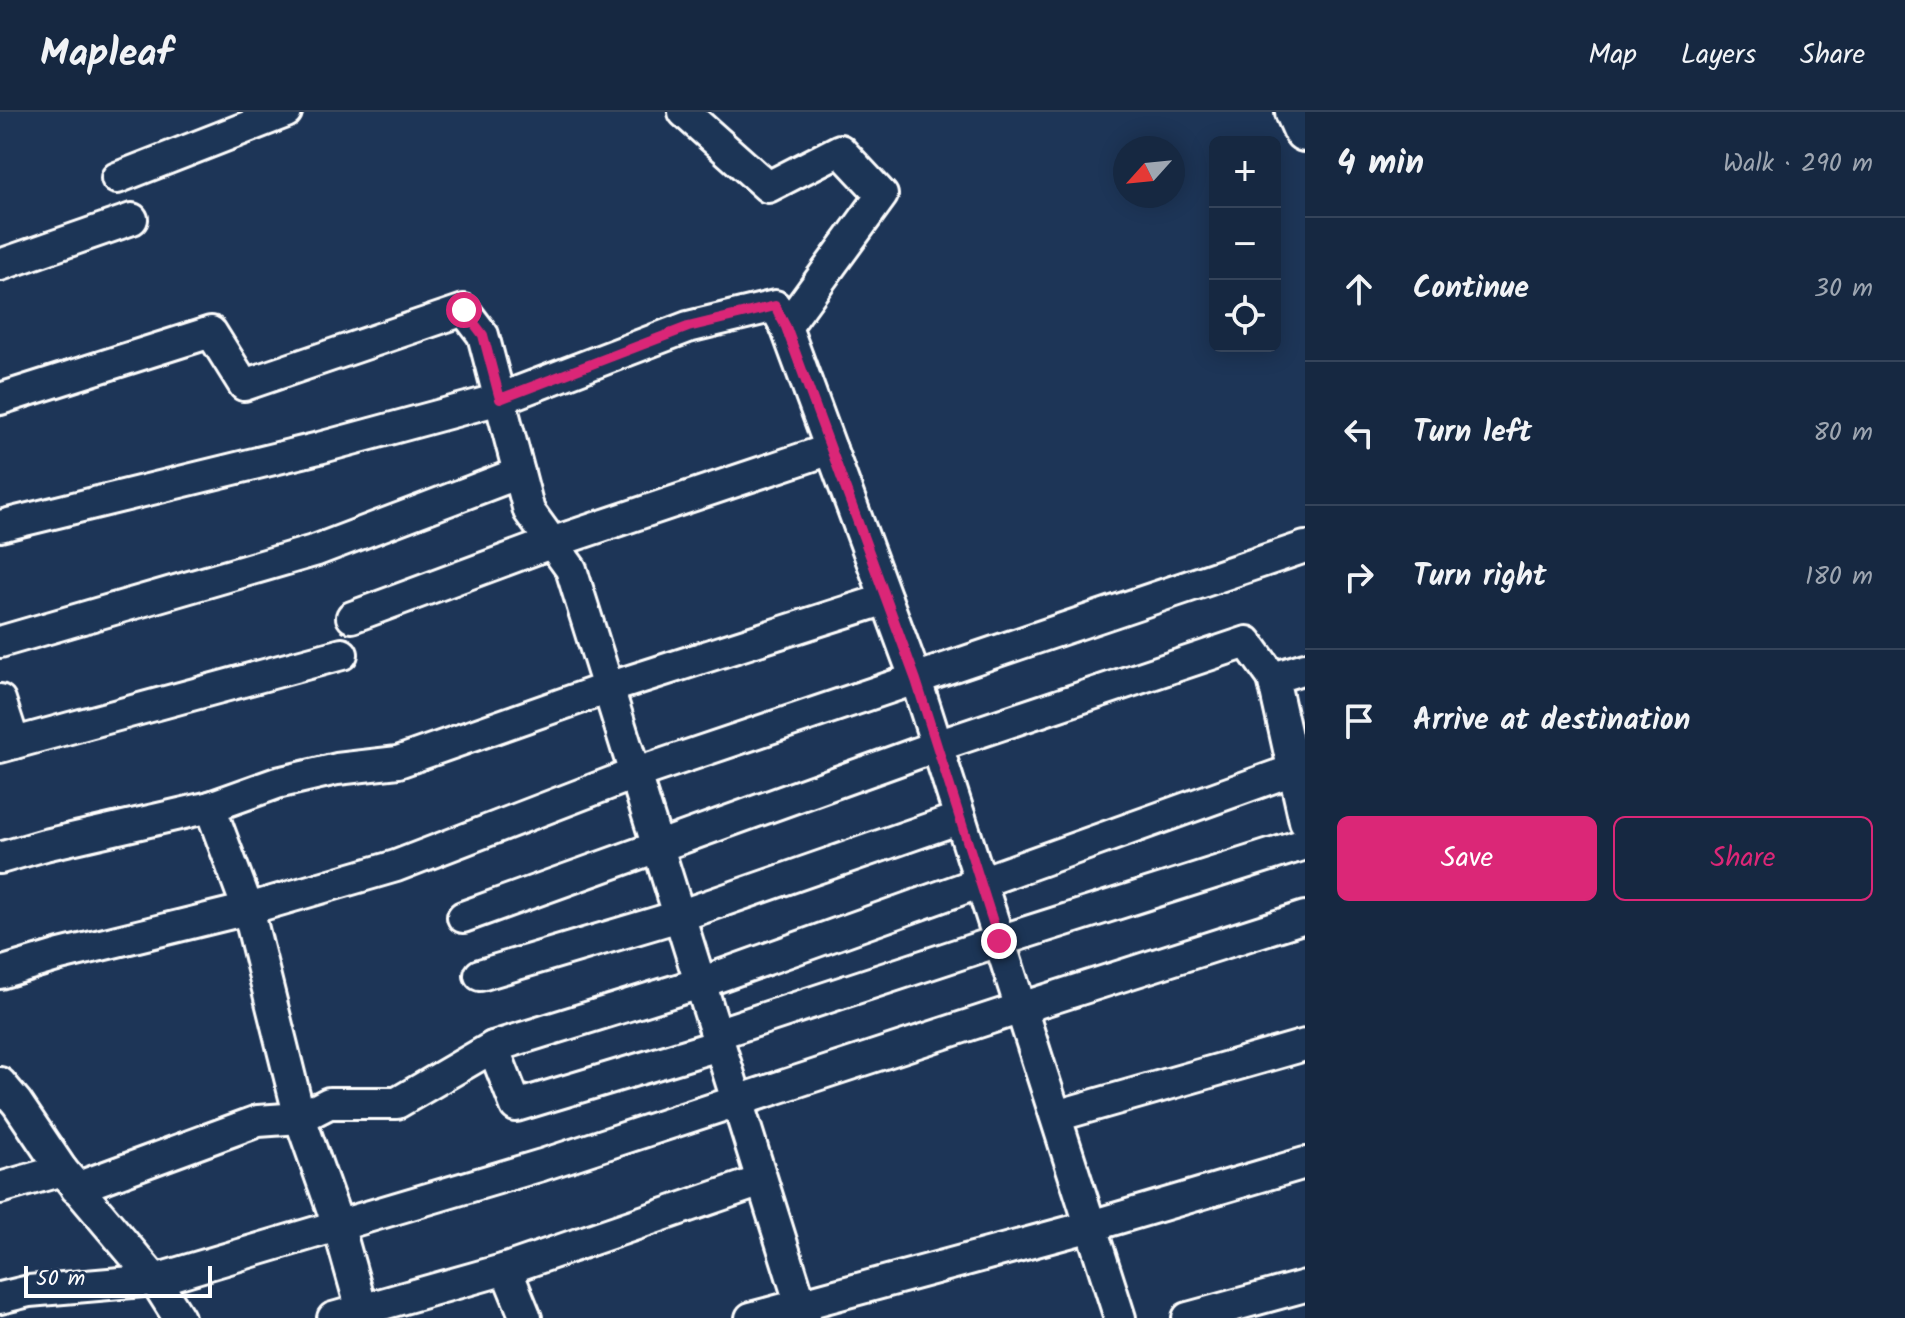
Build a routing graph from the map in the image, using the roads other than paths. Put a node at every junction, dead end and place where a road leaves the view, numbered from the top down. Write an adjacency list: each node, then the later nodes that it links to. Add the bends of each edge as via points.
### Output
1 (286, 112): 5 (street)
2 (684, 112): 8 (street, via 768,187 840,150 882,195)
3 (1297, 112): 4 (main road)
4 (1305, 130)
5 (117, 178)
6 (132, 219): 7 (street)
7 (0, 265)
8 (786, 327): 10 (street, via 775,306 688,327); 11 (street)
9 (0, 399): 10 (street, via 211,332 244,385 464,310 483,335)
10 (500, 399): 12 (street); 13 (street)
11 (831, 449): 14 (street); 16 (street)
12 (519, 473): 14 (street, via 529,511); 18 (street, via 317,550)
13 (0, 526)
14 (551, 543): 17 (street); 23 (street, via 571,569)
15 (1305, 547): 22 (street)
16 (886, 599): 22 (street); 23 (street)
17 (352, 617)
18 (0, 642)
19 (342, 654): 25 (street)
20 (1305, 668): 21 (street)
21 (1273, 678): 26 (street, via 1247,642); 27 (street)
22 (916, 680): 26 (street); 28 (street)
23 (608, 688): 28 (street); 29 (street, via 398,762 292,779)
24 (0, 700): 25 (street)
25 (7, 745)
26 (937, 746): 30 (street); 33 (street)
27 (1293, 770): 31 (street); 35 (street)
28 (634, 774): 33 (street); 36 (street, via 396,866)
29 (210, 807): 34 (street); 36 (street)
30 (960, 818): 35 (street); 37 (street)
31 (1305, 821)
32 (1305, 844): 40 (street)
33 (657, 848): 37 (street); 38 (street)
34 (0, 858)
35 (981, 883): 40 (street); 43 (street)
36 (248, 909): 41 (street); 51 (street)
37 (679, 916): 42 (street); 43 (street)
38 (463, 917)
39 (1305, 917): 44 (street)
40 (999, 941): 44 (street); 45 (street)
41 (0, 973)
42 (480, 975)
43 (700, 983): 45 (street); 47 (street)
44 (1021, 1008): 49 (street); 50 (street)
45 (717, 1040): 47 (street, via 516,1106); 49 (street)
46 (1305, 1045): 50 (street)
47 (493, 1047): 51 (street, via 397,1103 329,1103)
48 (0, 1083): 53 (street)
49 (736, 1100): 54 (street); 56 (street)
50 (1056, 1116): 57 (street)
51 (300, 1118): 53 (street, via 258,1121); 56 (street)
52 (1305, 1163): 57 (street)
53 (69, 1179): 55 (street); 59 (street)
54 (761, 1181): 58 (street); 63 (street)
55 (0, 1188)
56 (338, 1225): 59 (street); 62 (street)
57 (1091, 1226): 63 (street); 68 (street)
58 (506, 1269): 62 (street); 66 (street)
59 (155, 1280): 61 (street); 64 (street)
60 (1305, 1286): 69 (street)
61 (0, 1298)
62 (362, 1310): 65 (street)
63 (802, 1311): 67 (street)
64 (179, 1318)
65 (333, 1318)
66 (526, 1318)
67 (751, 1318)
68 (1120, 1318)
69 (1188, 1318)

